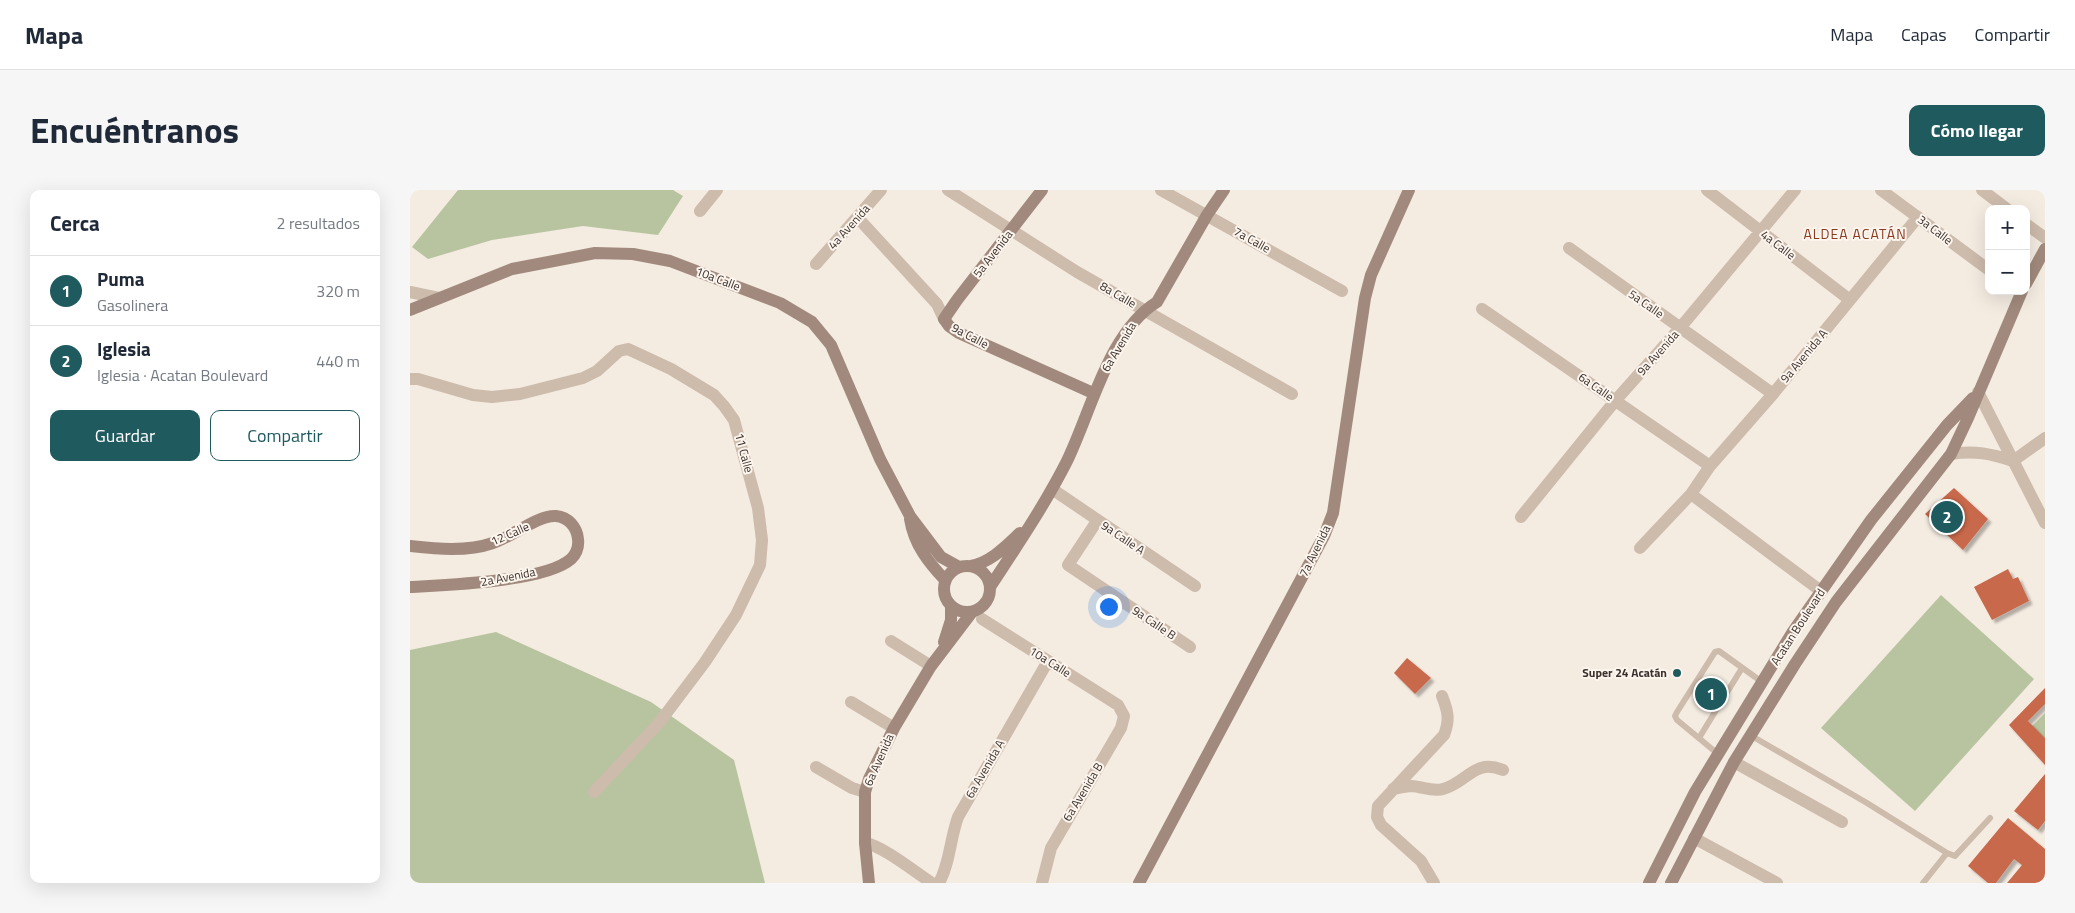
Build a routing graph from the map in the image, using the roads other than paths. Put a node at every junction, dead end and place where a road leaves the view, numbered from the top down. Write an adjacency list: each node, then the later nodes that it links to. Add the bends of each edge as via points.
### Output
1 (717, 190): 13 (street)
2 (881, 190): 16 (street, 4a Avenida)
3 (948, 190): 18 (street, 8a Calle)
4 (1042, 190): 18 (street, 5a Avenida)
5 (1161, 190): 14 (street, 7a Calle)
6 (1224, 190): 14 (street, 6a Avenida)
7 (1409, 190): 94 (street, 7a Avenida, via 1371,275 1365,298 1332,514 1324,536)
8 (1707, 190): 19 (street, 4a Calle)
9 (1795, 190): 19 (street, 9a Avenida)
10 (1881, 190): 15 (street, 3a Calle)
11 (1982, 190): 12 (street)
12 (2001, 205)
13 (700, 211)
14 (1207, 215): 26 (street, 7a Calle); 33 (street, 6a Avenida, via 1157,302)
15 (1918, 217): 24 (street, 3a Calle); 30 (street, 9a Avenida A)
16 (858, 218): 23 (street, 4a Avenida); 34 (street, 9a Calle, via 937,304)
17 (2030, 227): 20 (street)
18 (1012, 230): 33 (street, 8a Calle); 34 (street, 5a Avenida)
19 (1760, 232): 30 (street, 4a Calle); 35 (street, 9a Avenida)
20 (2045, 238)
21 (1569, 248): 35 (street, 5a Calle)
22 (2045, 249): 25 (street, Acatan Boulevard)
23 (816, 264)
24 (1985, 267)
25 (2030, 276)
26 (1342, 291)
27 (410, 292): 29 (street)
28 (2020, 295): 37 (street, Acatan Boulevard)
29 (440, 298): 32 (street, 10a Calle); 49 (street, 10a Calle, via 521,266 612,253 670,261 791,308 812,322 831,345 880,458)
30 (1850, 300): 40 (street, 9a Avenida A)
31 (1482, 309): 41 (street, 6a Calle)
32 (410, 310)
33 (1144, 310): 38 (street, 6a Avenida, via 1127,330); 39 (street, 8a Calle)
34 (944, 319): 38 (street, 9a Calle, via 959,333)
35 (1680, 328): 40 (street, 5a Calle); 41 (street, 9a Avenida)
36 (410, 379): 83 (street, 11 Calle, via 473,395 506,396 583,378 597,371 619,351 628,349 671,369 714,395 734,420 758,508 762,540 760,565 736,615 705,662 659,723)
37 (1978, 392): 42 (street, Acatan Boulevard); 45 (street)
38 (1093, 393): 47 (street, 6a Avenida, via 1079,433)
39 (1292, 394)
40 (1773, 394): 46 (street, 9a Avenida A)
41 (1615, 401): 46 (street, 6a Calle); 50 (street, 9a Avenida)
42 (1964, 416): 44 (street, Acatan Boulevard); 62 (street, Acatan Boulevard, via 1948,425 1871,520)
43 (2045, 438): 45 (street)
44 (1951, 454): 45 (street, via 1976,451); 76 (street, Acatan Boulevard, via 1836,602)
45 (2013, 461): 53 (street)
46 (1710, 466): 48 (street, 9a Avenida A)
47 (1052, 489): 51 (street, 6a Avenida); 52 (street, 9a Calle A)
48 (1691, 494): 56 (street); 62 (street)
49 (910, 516): 57 (street, 10a Calle, via 941,557); 58 (street, 10a Calle, via 919,548)
50 (1521, 517)
51 (1036, 518): 57 (street, 6a Avenida, via 992,558 984,563); 61 (street, 6a Avenida)
52 (1098, 521): 59 (street, 9a Calle A); 66 (street, 9a Calle B, via 1068,565)
53 (2045, 523)
54 (575, 529): 55 (street, 12 Calle, via 566,519 553,516 486,545 438,550); 60 (street, 2a Avenida, via 578,539 576,552 568,561 554,567 473,584)
55 (410, 546)
56 (1640, 548)
57 (965, 566): 58 (street, via 953,570); 61 (street, via 984,573)
58 (945, 580): 63 (street, via 944,594)
59 (1195, 586)
60 (410, 587)
61 (990, 587): 64 (street, via 988,600 978,610)
62 (1821, 591): 71 (street, Acatan Boulevard)
63 (951, 606): 64 (street); 67 (street, 6a Avenida, via 951,620)
64 (977, 616): 67 (street, 6a Avenida); 68 (street, 10a Calle)
65 (891, 641): 69 (street)
66 (1190, 647)
67 (941, 651): 69 (street, 6a Avenida)
68 (1048, 661): 74 (street, 10a Calle); 92 (street, 6a Avenida A, via 958,817)
69 (931, 666): 75 (street, 6a Avenida)
70 (1742, 668): 71 (lane); 77 (lane); 77 (lane, via 1715,652 1676,712 1677,720)
71 (1762, 682): 78 (street, Acatan Boulevard)
72 (1442, 696): 82 (street, via 1448,711 1444,735)
73 (851, 702): 75 (street)
74 (1118, 704): 93 (street, 6a Avenida B, via 1124,716 1123,724 1051,848)
75 (894, 728): 84 (street, 6a Avenida)
76 (1750, 736): 79 (street, Acatan Boulevard); 89 (lane)
77 (1699, 738): 78 (lane)
78 (1718, 754): 96 (street, Acatan Boulevard)
79 (1734, 762): 86 (street); 87 (street, Acatan Boulevard)
80 (816, 767): 84 (street)
81 (1503, 770): 82 (street, via 1484,766 1445,789 1411,786)
82 (1393, 789): 95 (street, via 1378,806 1377,817 1381,825 1421,861)
83 (594, 792)
84 (865, 792): 88 (street, 6a Avenida)
85 (1990, 818): 89 (lane, via 1960,852 1955,856)
86 (1842, 822)
87 (1694, 838): 97 (street, Acatan Boulevard); 98 (street)
88 (865, 843): 90 (street, 6a Avenida); 91 (street, via 872,844)
89 (1947, 853): 99 (lane)
90 (869, 883)
91 (932, 883)
92 (939, 883)
93 (1042, 883)
94 (1139, 883)
95 (1434, 883)
96 (1649, 883)
97 (1671, 883)
98 (1777, 883)
99 (1923, 883)

